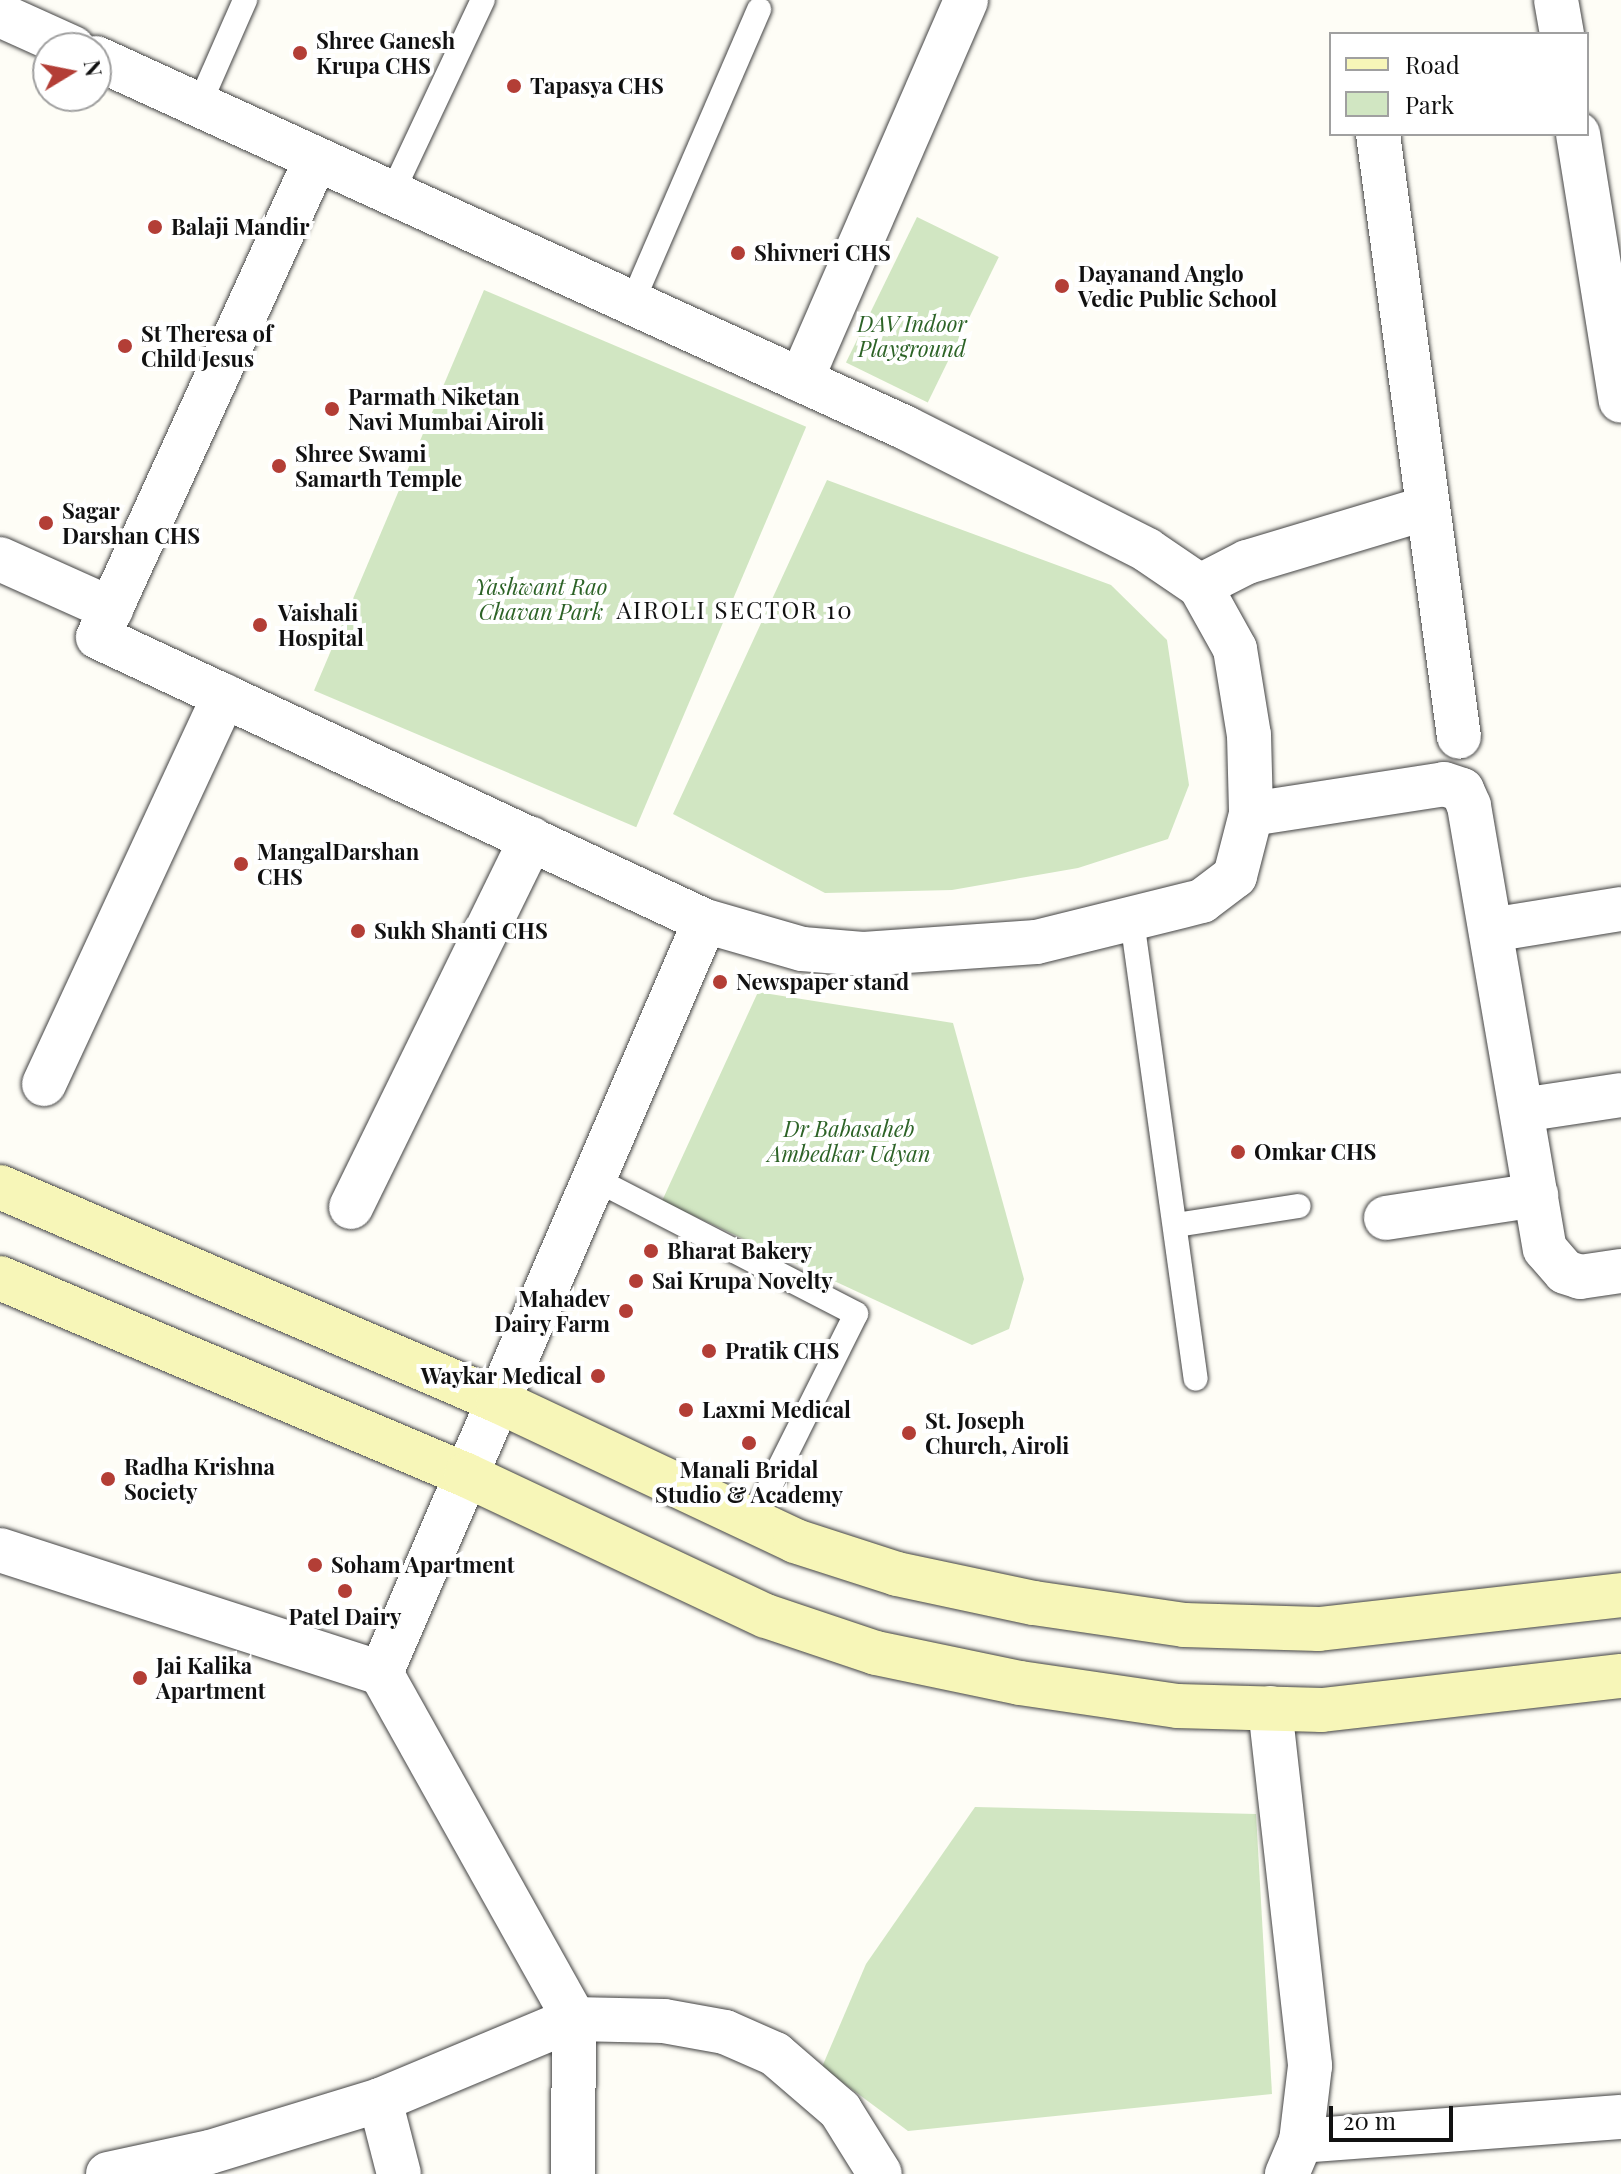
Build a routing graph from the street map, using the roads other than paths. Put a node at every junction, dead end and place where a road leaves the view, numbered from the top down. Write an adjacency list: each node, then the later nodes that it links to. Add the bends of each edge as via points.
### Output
1 (8, 0): 7 (lane)
2 (245, 0): 11 (lane)
3 (483, 0): 15 (lane)
4 (966, 0): 17 (street)
5 (1556, 0): 9 (street)
6 (759, 9): 16 (lane)
7 (0, 15): 8 (street)
8 (38, 32)
9 (1562, 32)
10 (112, 65): 11 (street)
11 (199, 105): 14 (street)
12 (1378, 136): 19 (street)
13 (1578, 136): 18 (street)
14 (316, 159): 15 (street); 22 (street)
15 (392, 193): 16 (street)
16 (632, 303): 17 (street)
17 (801, 380): 21 (street, via 1147,550)
18 (1621, 401)
19 (1427, 508): 21 (street, via 1247,562); 24 (street)
20 (0, 559): 22 (street)
21 (1200, 586): 25 (street, via 1235,649 1249,735)
22 (111, 609): 23 (street, via 98,637)
23 (224, 696): 26 (street); 31 (street)
24 (1459, 737)
25 (1251, 814): 28 (street, via 1235,876 1202,901); 30 (street, via 1444,784 1462,790)
26 (531, 839): 29 (street); 38 (street)
27 (1621, 909): 30 (street)
28 (1132, 920): 29 (street, via 1036,942 863,954 802,949); 40 (lane)
29 (705, 921): 34 (street)
30 (1491, 930): 33 (street)
31 (44, 1084)
32 (1621, 1095): 33 (street)
33 (1522, 1110): 36 (street)
34 (593, 1178): 44 (street); 46 (lane, via 856,1314)
35 (0, 1187): 44 (street)
36 (1536, 1195): 39 (street); 41 (street, via 1545,1249 1554,1262 1580,1277)
37 (1299, 1206): 40 (lane)
38 (351, 1207)
39 (1386, 1218)
40 (1176, 1225): 43 (lane)
41 (1621, 1271)
42 (0, 1278): 45 (street)
43 (1196, 1379)
44 (498, 1401): 45 (street); 46 (street)
45 (466, 1475): 49 (street); 51 (street, via 766,1616 876,1653 1020,1683 1177,1706)
46 (753, 1521): 48 (street, via 795,1541 897,1574 1034,1603 1184,1625 1319,1629)
47 (0, 1550): 49 (street)
48 (1621, 1595)
49 (381, 1673): 52 (street)
50 (1621, 1676): 51 (street, via 1322,1710)
51 (1270, 1708): 55 (street, via 1310,2066)
52 (574, 2019): 53 (street); 58 (street); 59 (street, via 664,2021 725,2032 775,2054 840,2110)
53 (380, 2100): 56 (street, via 210,2152); 57 (street)
54 (1621, 2117): 55 (street)
55 (1294, 2158)
56 (108, 2174)
57 (399, 2174)
58 (573, 2174)
59 (880, 2174)

